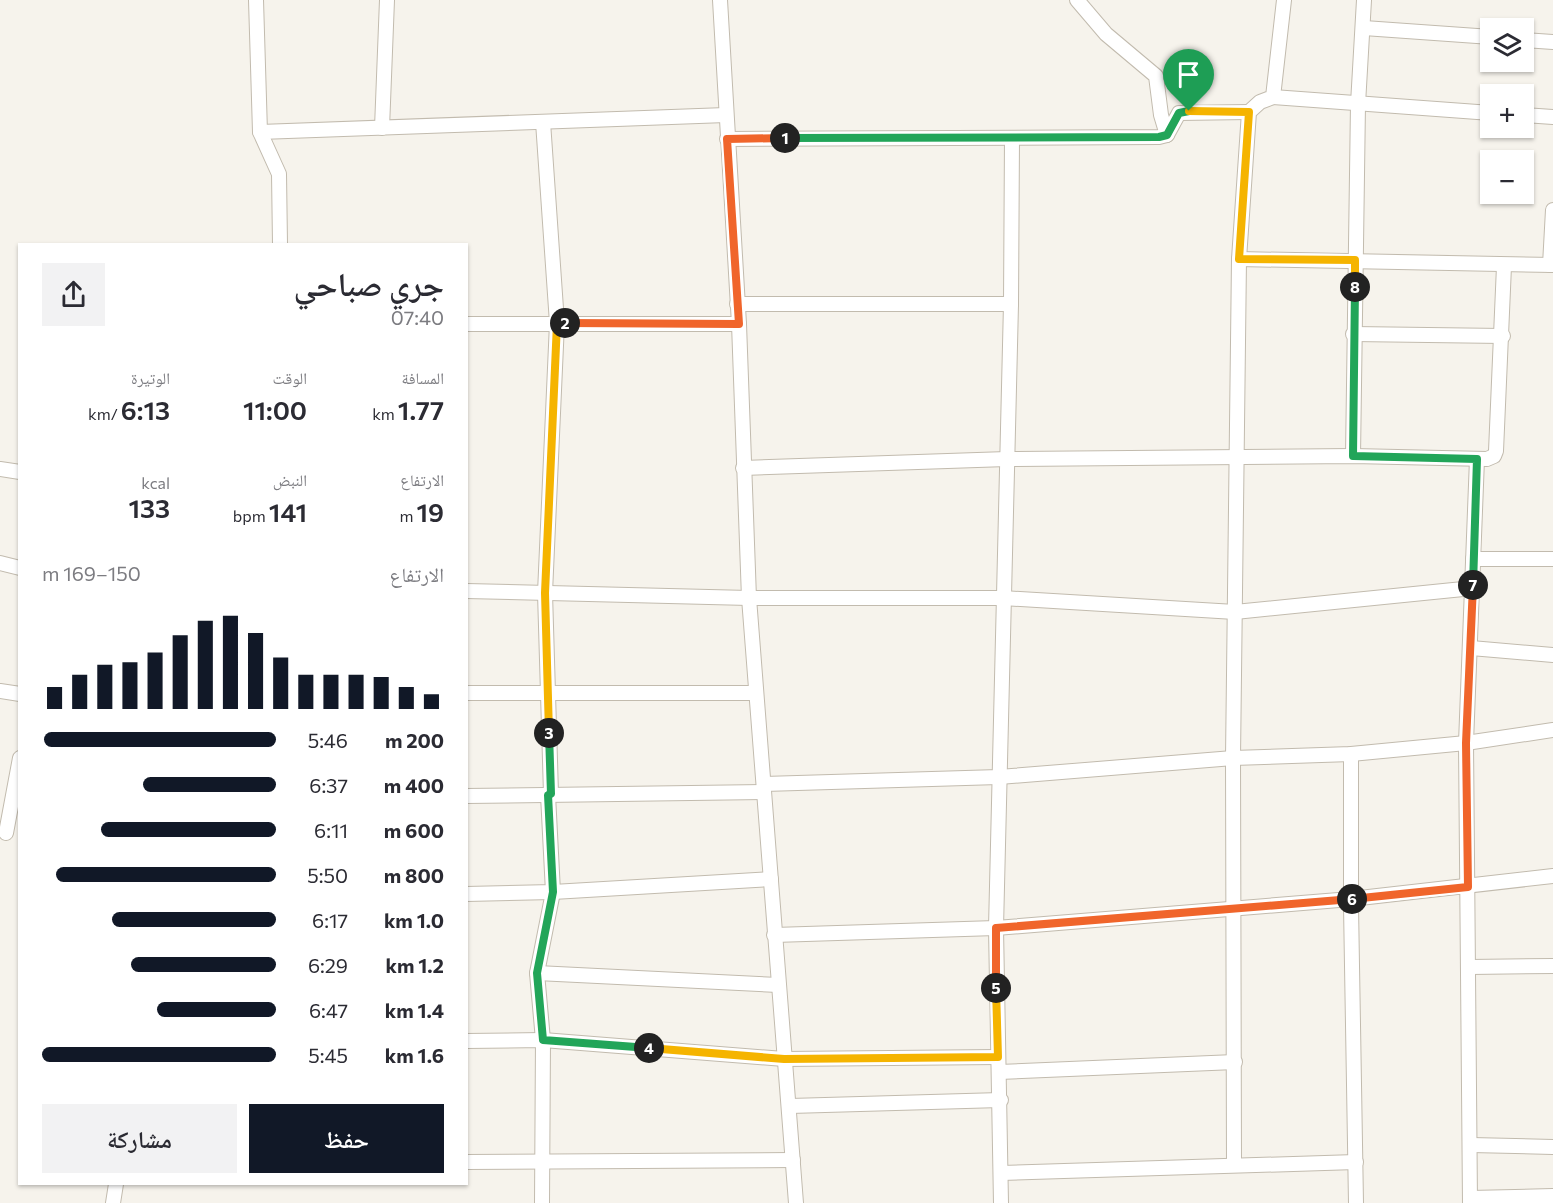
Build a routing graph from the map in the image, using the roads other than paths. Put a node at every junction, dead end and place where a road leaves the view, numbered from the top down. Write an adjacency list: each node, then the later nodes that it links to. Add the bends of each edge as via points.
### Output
1 (256, 0): 20 (street)
2 (387, 0): 19 (street)
3 (720, 0): 15 (street)
4 (1077, 0): 21 (street, via 1106,34 1156,76)
5 (1284, 0): 11 (street)
6 (1364, 0): 7 (street)
7 (1364, 27): 8 (street); 12 (street)
8 (1480, 36)
9 (1534, 41): 10 (street)
10 (1553, 42)
11 (1273, 97): 12 (street); 13 (street)
12 (1358, 104): 14 (street); 27 (street)
13 (1249, 112): 21 (street, via 1179,113); 26 (street)
14 (1480, 112)
15 (726, 115): 18 (street); 23 (street)
16 (1534, 116): 17 (street)
17 (1553, 117)
18 (543, 122): 19 (street); 32 (street)
19 (382, 128): 20 (street)
20 (260, 132): 25 (street, via 279,174)
21 (1167, 135): 22 (street)
22 (1012, 138): 23 (street); 31 (street)
23 (727, 139): 30 (street)
24 (1553, 210): 28 (street)
25 (280, 243)
26 (1239, 259): 27 (street); 38 (street)
27 (1355, 260): 29 (street); 35 (street)
28 (1552, 265): 29 (street)
29 (1504, 266): 36 (street)
30 (737, 304): 31 (street); 34 (street)
31 (1011, 304): 39 (street)
32 (557, 323): 33 (street); 34 (street); 50 (street)
33 (468, 324)
34 (739, 324): 41 (street)
35 (1353, 334): 36 (street); 37 (street)
36 (1503, 336): 40 (street, via 1496,451 1494,456)
37 (1353, 456): 38 (street); 40 (street)
38 (1236, 457): 39 (street); 53 (street)
39 (1007, 459): 41 (street); 52 (street)
40 (1477, 459): 44 (street)
41 (743, 468): 51 (street)
42 (0, 469): 43 (street)
43 (18, 472)
44 (1473, 559): 45 (street); 48 (street)
45 (1553, 559)
46 (0, 563): 47 (street)
47 (18, 568)
48 (1473, 588): 53 (street); 54 (street)
49 (468, 591): 50 (street)
50 (545, 593): 51 (street); 60 (street)
51 (748, 598): 52 (street); 58 (street)
52 (1003, 598): 53 (street); 66 (street)
53 (1235, 612): 64 (street)
54 (1471, 648): 55 (street); 62 (street)
55 (1553, 656)
56 (0, 691): 59 (street)
57 (468, 693): 60 (street)
58 (754, 693): 60 (street); 67 (street)
59 (18, 694)
60 (548, 694): 68 (street)
61 (1553, 730): 62 (street)
62 (1466, 743): 63 (street); 73 (street)
63 (1351, 754): 64 (street); 76 (street)
64 (1233, 758): 66 (street); 77 (street)
65 (18, 772): 70 (street)
66 (999, 777): 67 (street); 78 (street)
67 (764, 788): 68 (street); 72 (street)
68 (550, 795): 69 (street); 74 (street)
69 (468, 796)
70 (9, 834)
71 (1553, 876): 73 (street)
72 (771, 879): 74 (street); 79 (street)
73 (1468, 887): 76 (street); 81 (street)
74 (553, 892): 75 (street); 82 (street)
75 (468, 894)
76 (1351, 899): 77 (street); 97 (street)
77 (1233, 908): 78 (street); 88 (street)
78 (996, 928): 79 (street); 86 (street)
79 (774, 934): 83 (street)
80 (1553, 966): 81 (street)
81 (1470, 967): 92 (street)
82 (537, 973): 83 (street); 84 (street)
83 (778, 985): 87 (street)
84 (543, 1040): 85 (street); 87 (street); 96 (street)
85 (468, 1041)
86 (998, 1057): 87 (street); 89 (street)
87 (784, 1059): 91 (street)
88 (1235, 1062): 89 (street); 98 (street)
89 (999, 1072): 90 (street)
90 (1000, 1100): 91 (street); 99 (street)
91 (790, 1106): 94 (street)
92 (1471, 1146): 93 (street); 102 (street)
93 (1553, 1148)
94 (793, 1160): 96 (street); 105 (street)
95 (468, 1162): 96 (street)
96 (542, 1162): 104 (street)
97 (1356, 1162): 98 (street); 107 (street)
98 (1234, 1165): 99 (street)
99 (1001, 1173): 106 (street)
100 (116, 1185): 103 (street)
101 (1548, 1198): 102 (street)
102 (1470, 1201)
103 (113, 1203)
104 (542, 1203)
105 (796, 1203)
106 (1001, 1203)
107 (1356, 1203)

